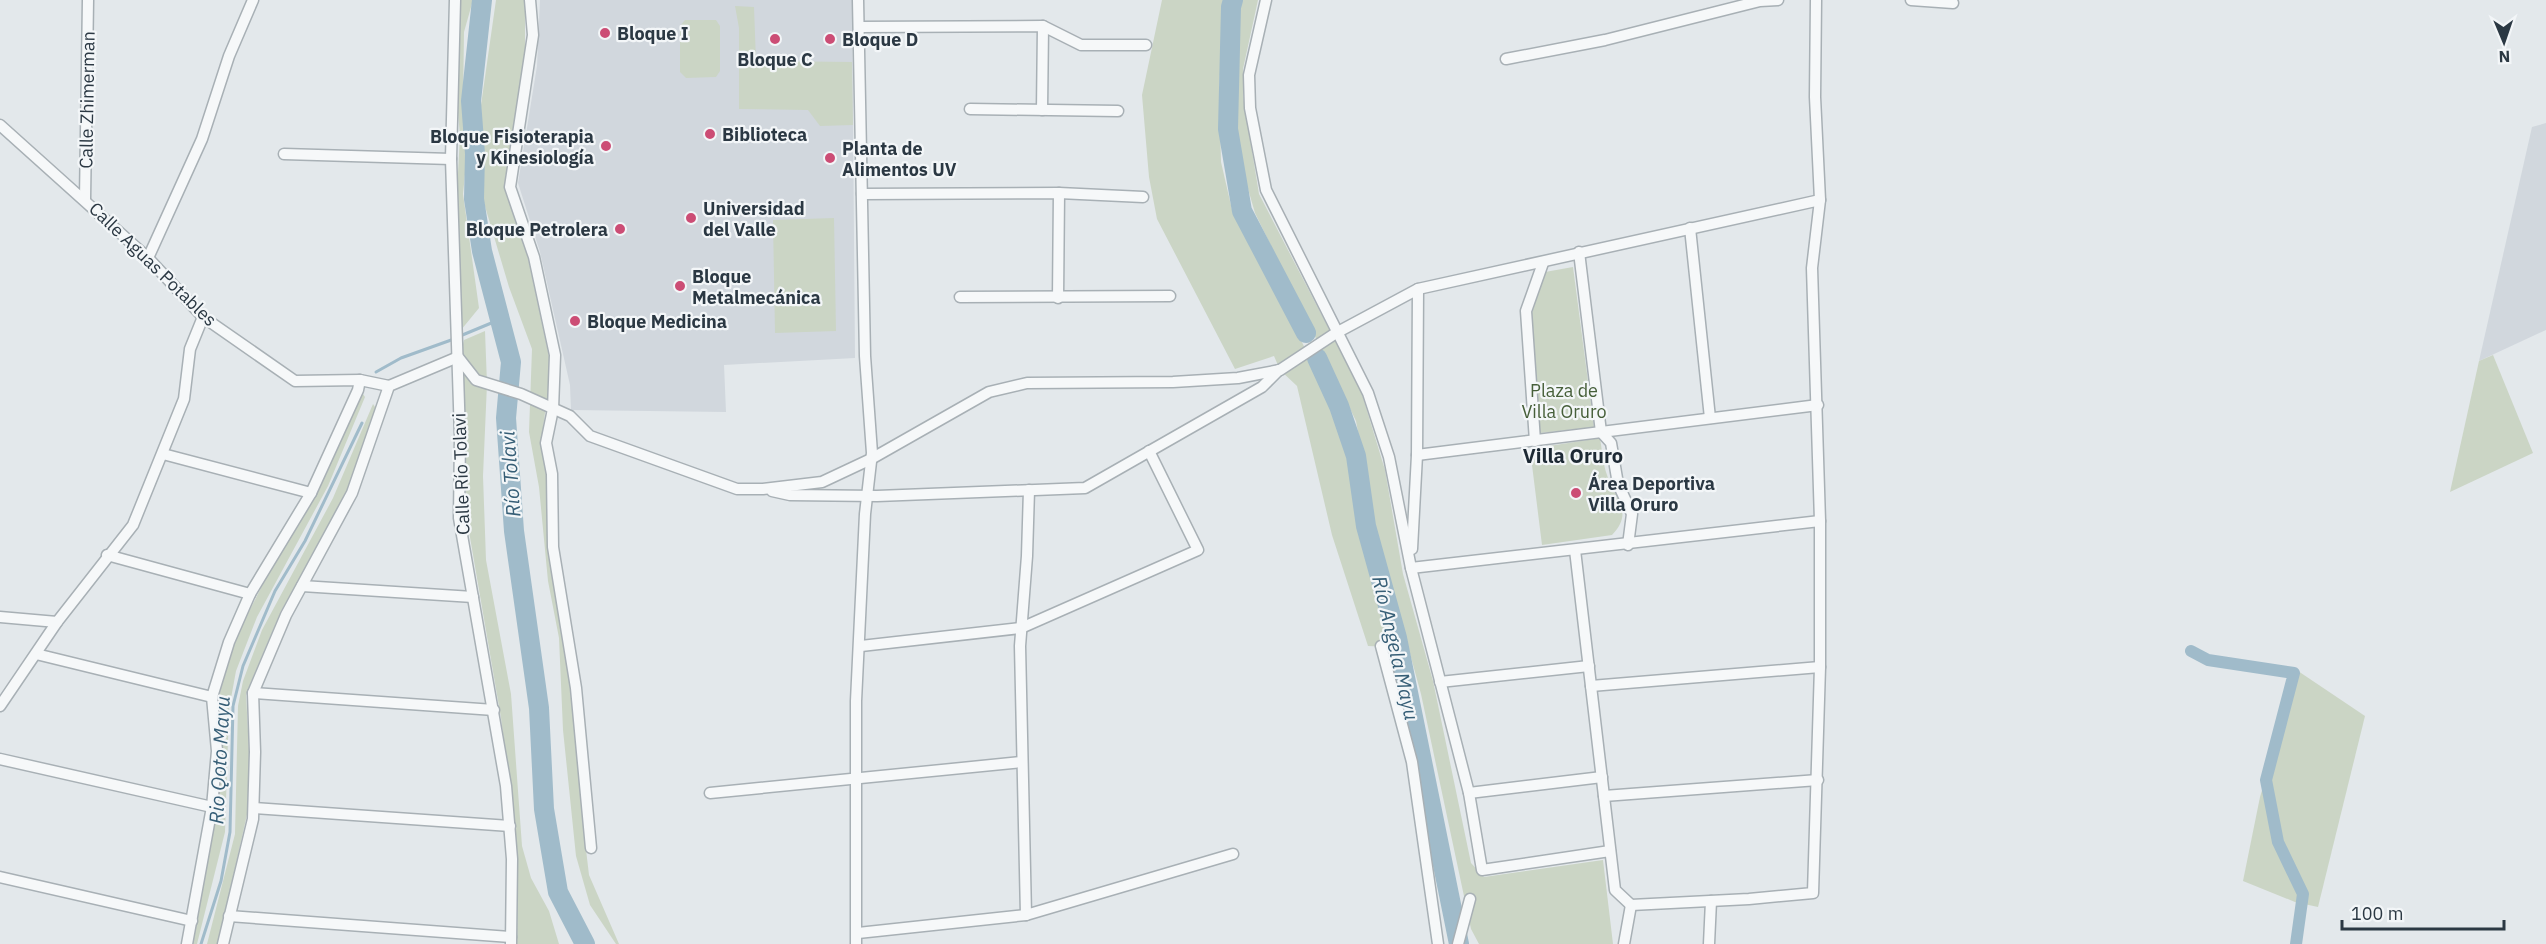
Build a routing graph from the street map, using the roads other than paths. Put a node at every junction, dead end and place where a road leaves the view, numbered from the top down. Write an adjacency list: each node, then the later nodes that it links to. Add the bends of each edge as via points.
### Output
1 (88, 0): 24 (street, Calle Zhimerman)
2 (253, 0): 28 (street, via 229,56 202,139)
3 (454, 0): 20 (street, Calle Río Tolavi)
4 (530, 0): 41 (street, via 533,35 510,187 534,257 555,355)
5 (858, 0): 12 (street)
6 (1266, 0): 35 (street, via 1249,75 1250,108 1266,190 1313,279)
7 (1778, 0): 14 (street)
8 (1816, 0): 25 (street)
9 (1911, 0): 10 (street)
10 (1953, 3)
11 (1043, 26): 12 (street); 13 (street, via 1081,45); 16 (street)
12 (859, 27): 22 (street)
13 (1146, 45)
14 (1506, 59)
15 (970, 109): 16 (street)
16 (1041, 110): 17 (street)
17 (1118, 111)
18 (0, 125): 24 (street, Calle Aguas Potables)
19 (284, 154): 20 (street)
20 (451, 159): 36 (street, Calle Río Tolavi)
21 (1059, 193): 22 (street); 23 (street); 33 (street)
22 (862, 194): 48 (street)
23 (1143, 197)
24 (86, 199): 28 (street, Calle Aguas Potables)
25 (1820, 200): 26 (street); 40 (street, via 1812,268)
26 (1690, 228): 27 (street); 42 (street)
27 (1579, 252): 29 (street); 43 (street)
28 (148, 258): 34 (street, Calle Aguas Potables)
29 (1543, 263): 30 (street); 44 (street, via 1526,311)
30 (1418, 289): 35 (street); 47 (street)
31 (1170, 296): 33 (street)
32 (960, 297): 33 (street)
33 (1058, 298)
34 (203, 317): 38 (street, Calle Aguas Potables, via 295,381); 46 (street, via 190,349 184,399)
35 (1336, 333): 37 (street); 57 (street, via 1372,404 1398,493)
36 (458, 357): 39 (street); 41 (street, via 476,380); 60 (street, Calle Río Tolavi, via 459,518)
37 (1280, 370): 45 (street, via 1262,387); 48 (street, via 1238,378 1173,382 1027,383 989,392)
38 (360, 380): 39 (street, Calle Aguas Potables); 51 (street)
39 (389, 386): 58 (street, via 352,493)
40 (1818, 405): 42 (street); 53 (street)
41 (553, 409): 49 (street, via 570,416 590,436 618,448 737,489); 86 (street, via 546,443 552,474 553,547 576,688)
42 (1710, 418): 43 (street)
43 (1601, 432): 44 (street); 54 (street, via 1611,442 1618,484 1632,514)
44 (1535, 441): 47 (street)
45 (1149, 451): 50 (street, via 1086,488); 63 (street, via 1198,550)
46 (163, 454): 51 (street); 56 (street, via 133,525)
47 (1417, 455): 57 (street)
48 (871, 459): 49 (street, via 822,482); 52 (street)
49 (763, 489): 52 (street, via 790,495)
50 (1029, 490): 52 (street); 63 (street)
51 (311, 493): 59 (street)
52 (867, 496): 64 (street)
53 (1820, 521): 54 (street); 68 (street)
54 (1628, 545): 55 (street)
55 (1575, 550): 57 (street); 67 (street)
56 (107, 555): 59 (street); 62 (street)
57 (1411, 568): 69 (street)
58 (302, 586): 60 (street); 71 (street)
59 (250, 594): 72 (street, via 229,642)
60 (472, 597): 74 (street, Calle Río Tolavi)
61 (0, 617): 62 (street)
62 (57, 622): 66 (street)
63 (1021, 628): 64 (street); 76 (street)
64 (861, 646): 77 (street)
65 (1381, 646): 100 (street, via 1412,762)
66 (36, 654): 72 (street); 73 (street)
67 (1589, 666): 69 (street); 70 (street)
68 (1820, 667): 70 (street); 79 (street)
69 (1440, 682): 81 (street)
70 (1591, 686): 78 (street)
71 (253, 693): 74 (street); 84 (street)
72 (212, 698): 83 (street, via 217,751)
73 (0, 706)
74 (494, 710): 85 (street, Calle Río Tolavi)
75 (0, 759): 83 (street)
76 (1022, 762): 77 (street); 93 (street)
77 (856, 777): 80 (street); 96 (street)
78 (1602, 777): 81 (street); 82 (street)
79 (1818, 780): 82 (street); 91 (street, via 1814,893)
80 (710, 793)
81 (1469, 793): 87 (street, via 1482,870)
82 (1604, 796): 87 (street)
83 (212, 807): 95 (street)
84 (254, 808): 85 (street); 94 (street)
85 (510, 826): 97 (street, Calle Río Tolavi)
86 (591, 848)
87 (1610, 851): 92 (street, via 1615,890)
88 (1233, 854): 93 (street)
89 (0, 877): 95 (street)
90 (1470, 899): 101 (street)
91 (1711, 901): 92 (street); 103 (street)
92 (1631, 905): 102 (street)
93 (1026, 915): 96 (street)
94 (229, 916): 97 (street); 99 (street)
95 (192, 921): 98 (street)
96 (857, 938)
97 (511, 940)
98 (188, 944)
99 (223, 944)
100 (1438, 944)
101 (1458, 944)
102 (1624, 944)
103 (1709, 944)

